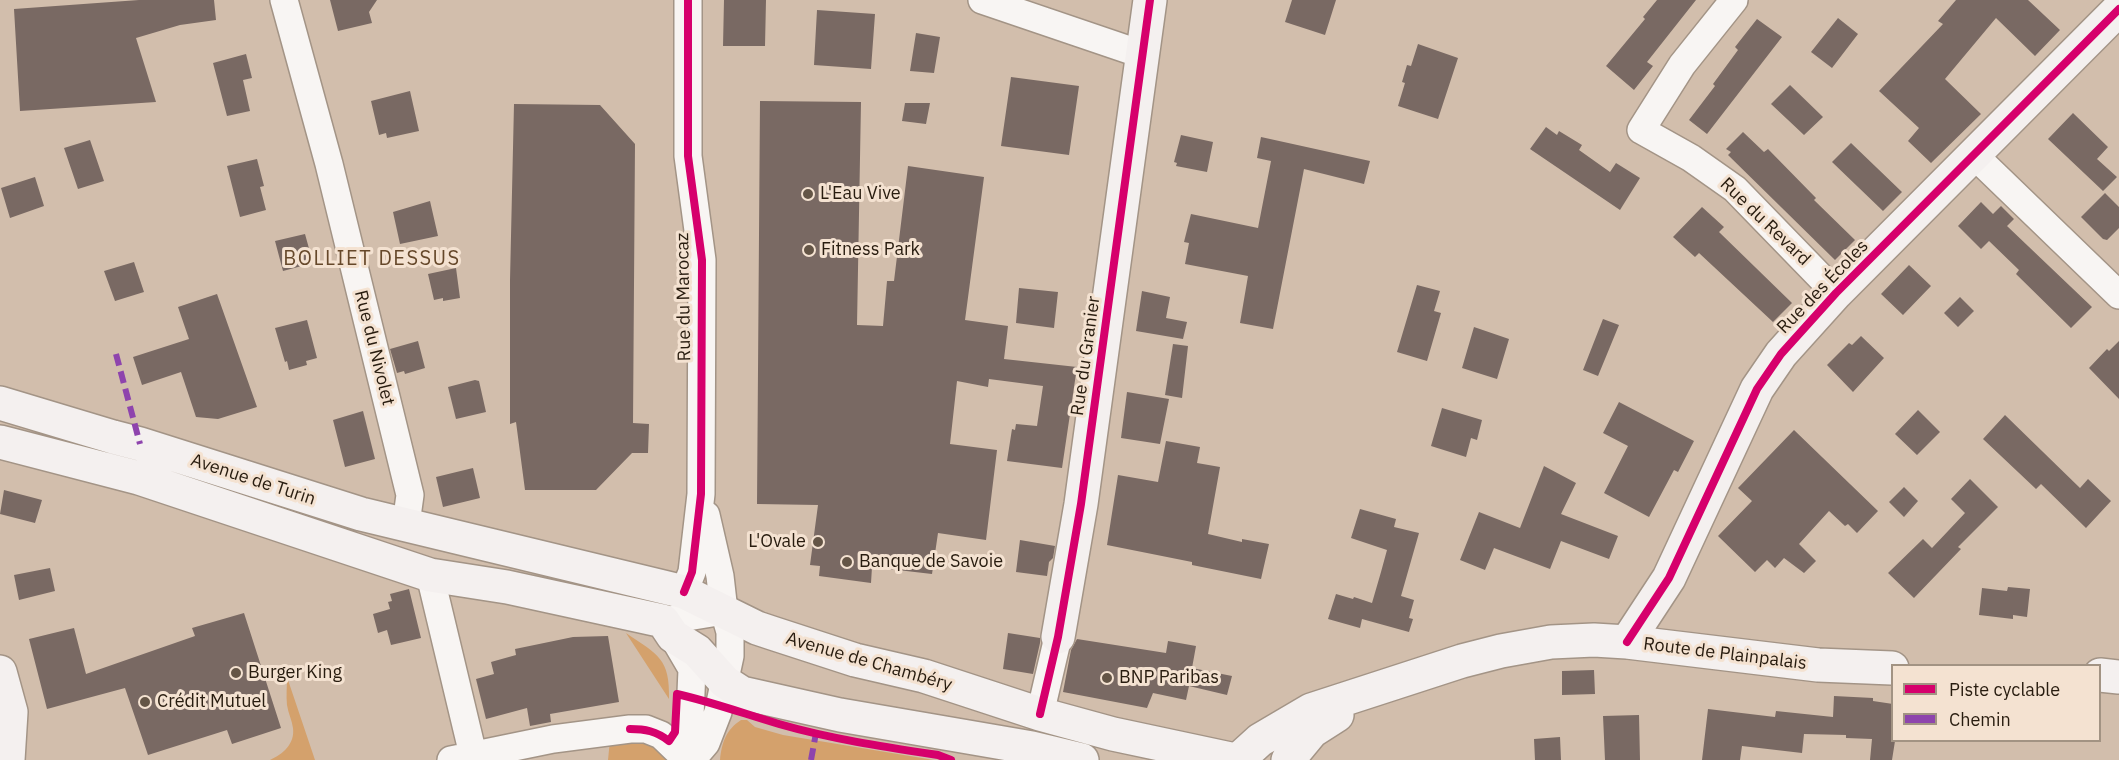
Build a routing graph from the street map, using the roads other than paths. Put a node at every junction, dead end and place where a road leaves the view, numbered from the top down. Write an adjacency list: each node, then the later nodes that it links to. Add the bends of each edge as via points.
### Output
1 (284, 0): 16 (street, Rue du Nivolet, via 329,164 410,495)
2 (688, 0): 15 (street, Rue du Marocaz, via 688,156 702,260)
3 (982, 0): 7 (street)
4 (1150, 0): 7 (main road, Rue du Granier)
5 (1734, 0): 9 (street, Rue du Revard, via 1682,65 1641,130 1735,189)
6 (2119, 9): 8 (main road, Rue des Écoles)
7 (1141, 54): 21 (main road, Rue du Granier, via 1081,504)
8 (1975, 156): 9 (main road, Rue des Écoles); 10 (street)
9 (1836, 293): 22 (main road, Rue des Écoles, via 1780,354 1757,389 1669,578)
10 (2119, 296)
11 (0, 403): 16 (main road, Avenue de Turin, via 323,503)
12 (0, 442): 14 (main road, Avenue de Turin)
13 (0, 457): 14 (main road, via 116,482)
14 (139, 478): 18 (main road, Avenue de Turin)
15 (701, 494): 19 (street, Rue du Marocaz, via 692,572); 20 (street, Rue du Marocaz, via 720,576)
16 (406, 524): 17 (main road, Avenue de Turin)
17 (508, 549): 19 (main road, Avenue de Chambéry)
18 (430, 575): 23 (main road, Avenue de Turin, via 507,587); 32 (street, via 470,742)
19 (684, 592): 20 (main road, Avenue de Chambéry)
20 (737, 624): 23 (street); 23 (street, via 714,638); 28 (street, Rue du Marocaz); 31 (main road, Avenue de Chambéry, via 855,660 924,676)
21 (1058, 637): 31 (street, Rue du Granier)
22 (1627, 642): 24 (main road, Route de Plainpalais, via 1818,665); 29 (main road, Route de Plainpalais, via 1562,641 1521,647)
23 (681, 644): 28 (main road); 28 (street, Rue du Marocaz, via 689,740 695,756 706,743)
24 (1891, 668)
25 (0, 672): 30 (main road)
26 (2101, 675): 27 (main road)
27 (2119, 676)
28 (725, 682): 36 (main road, via 742,693 840,715)
29 (1384, 686): 37 (main road, Route de Plainpalais, via 1311,710 1260,740); 38 (main road, Route de Plainpalais, via 1312,731)
30 (11, 712): 33 (main road); 34 (main road, via 19,723)
31 (1040, 714): 37 (main road, Avenue de Chambéry)
32 (461, 758): 35 (street, via 553,739 646,729 661,735)
33 (8, 760)
34 (26, 760)
35 (687, 760)
36 (1082, 760)
37 (1236, 760)
38 (1288, 760)

